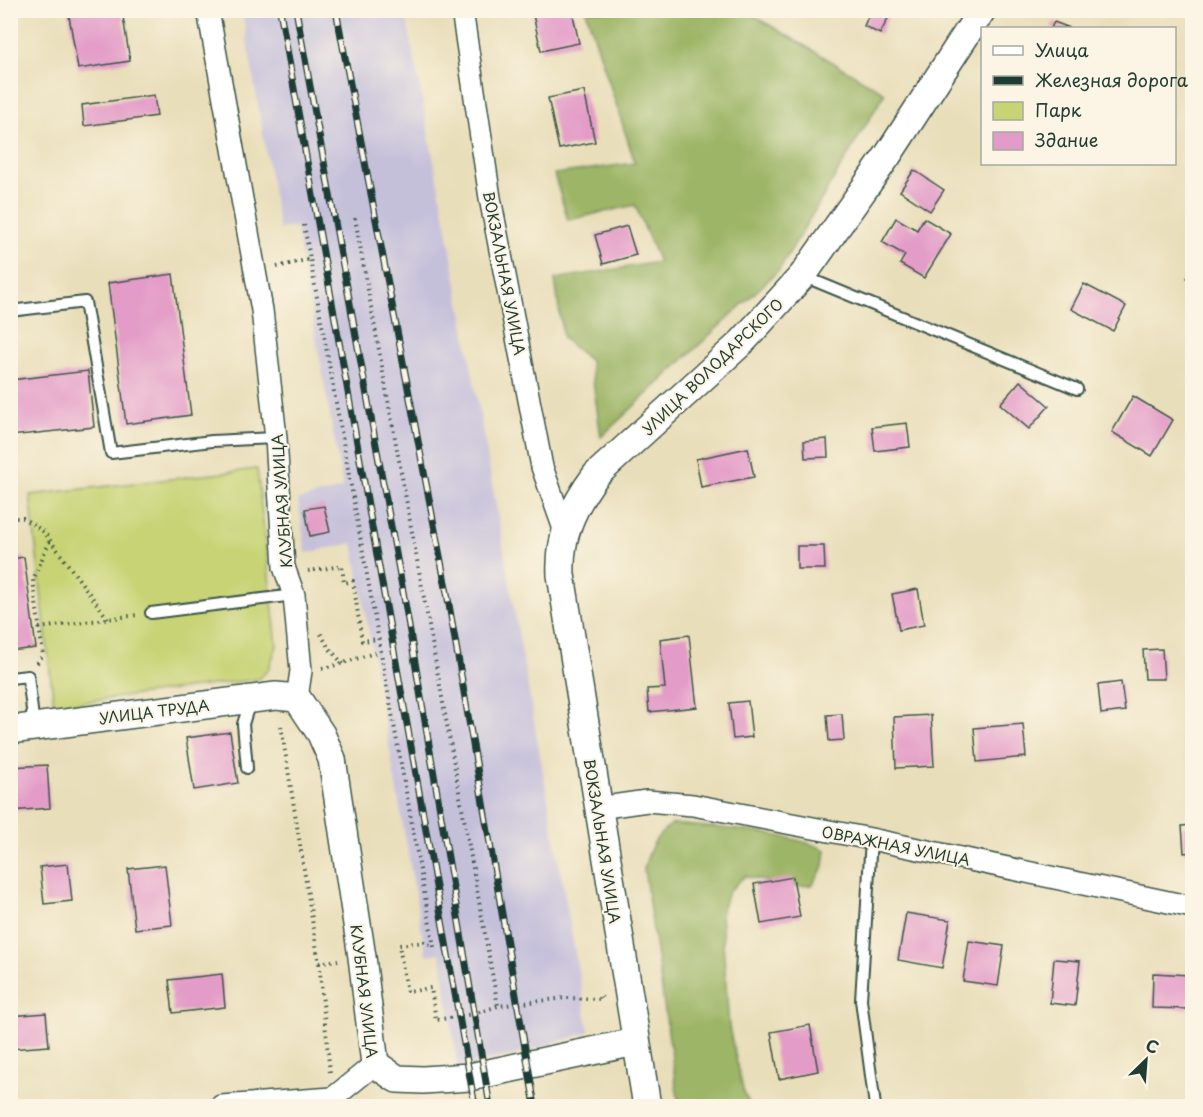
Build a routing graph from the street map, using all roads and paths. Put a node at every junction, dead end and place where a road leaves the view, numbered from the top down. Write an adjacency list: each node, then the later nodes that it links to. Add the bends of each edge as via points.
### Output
1 (208, 10): 11 (street, КЛУБНАЯ УЛИЦА, via 262,310)
2 (462, 10): 13 (street, ВОКЗАЛЬНАЯ УЛИЦА, via 490,198 542,467)
3 (982, 10): 8 (street, УЛИЦА ВОЛОДАРСКОГО, via 888,155)
4 (355, 218): 41 (path)
5 (304, 225): 6 (path)
6 (310, 259): 7 (path); 24 (path)
7 (288, 264)
8 (803, 275): 10 (lane); 13 (street, УЛИЦА ВОЛОДАРСКОГО, via 742,342 596,475 577,501)
9 (10, 311): 11 (lane, via 85,302 111,453)
10 (1077, 389)
11 (276, 438): 19 (street, КЛУБНАЯ УЛИЦА, via 284,567)
12 (10, 518): 14 (path, via 23,518)
13 (565, 532): 17 (street, УЛИЦА ВОЛОДАРСКОГО, via 560,553)
14 (50, 540): 21 (path); 23 (path, via 33,580)
15 (312, 571): 16 (path); 18 (path); 24 (path, via 342,566 344,583 353,581 362,641)
16 (305, 572)
17 (561, 575): 35 (street, ВОКЗАЛЬНАЯ УЛИЦА)
18 (313, 581)
19 (294, 595): 20 (lane); 30 (street, КЛУБНАЯ УЛИЦА, via 301,671)
20 (151, 613): 21 (path)
21 (108, 619): 23 (path)
22 (319, 623): 27 (path, via 328,647)
23 (39, 628): 28 (path, via 43,655)
24 (378, 639): 25 (path)
25 (380, 652): 26 (path); 41 (path, via 434,947 423,942 399,945 407,992 431,988 436,1020)
26 (363, 656)
27 (344, 665)
28 (28, 676): 29 (lane); 33 (lane)
29 (10, 678)
30 (297, 698): 31 (street, УЛИЦА ТРУДА); 43 (street, КЛУБНАЯ УЛИЦА, via 332,759)
31 (251, 699): 33 (street, УЛИЦА ТРУДА); 34 (lane, via 243,724)
32 (281, 726): 39 (path)
33 (22, 728)
34 (248, 768)
35 (598, 808): 36 (street, ОВРАЖНАЯ УЛИЦА, via 647,801 693,806); 42 (street, ВОКЗАЛЬНАЯ УЛИЦА)
36 (871, 839): 37 (street, ОВРАЖНАЯ УЛИЦА); 47 (lane, via 861,1000)
37 (1192, 907)
38 (328, 962): 39 (path)
39 (319, 963): 44 (path)
40 (600, 988): 41 (path, via 602,999 565,998)
41 (498, 1006)
42 (635, 1042): 43 (street, via 458,1078 397,1079); 46 (street, ВОКЗАЛЬНАЯ УЛИЦА)
43 (375, 1064): 44 (street, КЛУБНАЯ УЛИЦА)
44 (333, 1102): 45 (street)
45 (221, 1107)
46 (647, 1107)
47 (876, 1107)

